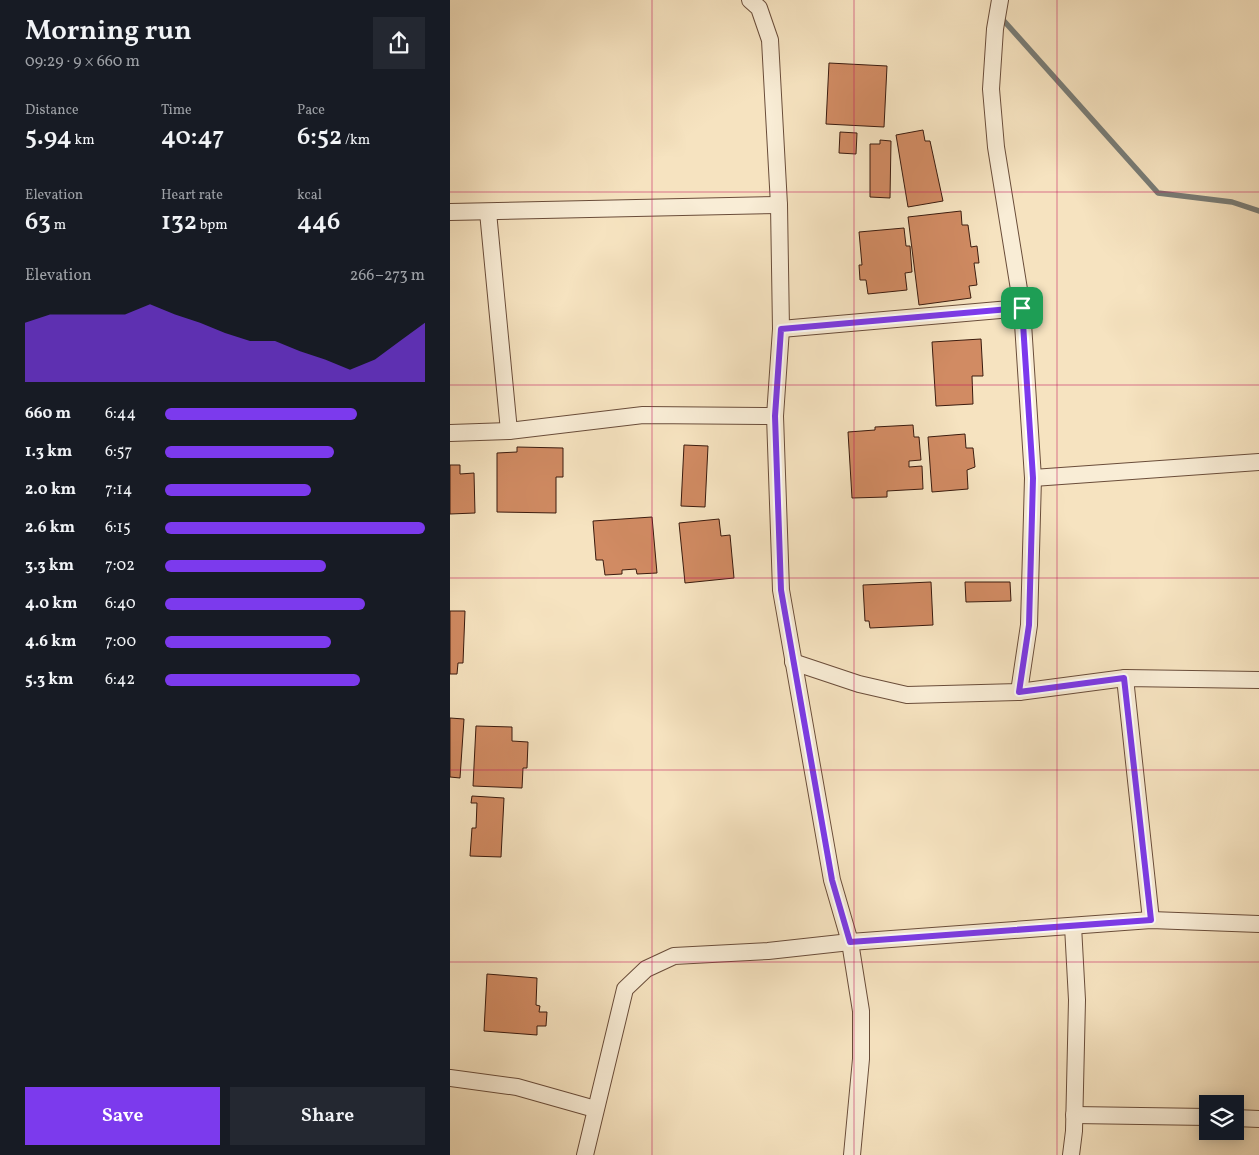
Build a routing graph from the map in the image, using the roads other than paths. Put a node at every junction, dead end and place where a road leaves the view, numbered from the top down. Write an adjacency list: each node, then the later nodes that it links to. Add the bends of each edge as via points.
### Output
1 (750, 0): 3 (street, via 758,8 770,40)
2 (1000, 0): 6 (street, via 991,89 996,147)
3 (779, 205): 5 (street); 7 (street)
4 (450, 212): 5 (street)
5 (488, 212): 9 (street)
6 (1022, 308): 7 (street); 12 (street)
7 (781, 329): 8 (street)
8 (775, 416): 9 (street, via 643,415); 13 (street, via 781,590)
9 (509, 431): 10 (street)
10 (450, 433)
11 (1259, 462): 12 (street)
12 (1033, 478): 16 (street, via 1029,625)
13 (793, 662): 16 (street, via 858,684 907,695); 20 (street, via 832,880)
14 (1124, 678): 15 (street); 16 (street); 17 (street)
15 (1259, 680)
16 (1019, 692)
17 (1151, 920): 18 (street); 19 (street)
18 (1259, 924)
19 (1073, 926): 20 (street); 23 (street, via 1077,1000)
20 (850, 942): 22 (street, via 674,956 646,969 625,989); 28 (street, via 861,1011 861,1059)
21 (450, 1078): 22 (street, via 517,1087)
22 (595, 1109): 27 (street)
23 (1074, 1115): 24 (street); 29 (street)
24 (1199, 1117)
25 (1244, 1119): 26 (street)
26 (1259, 1120)
27 (585, 1155)
28 (852, 1155)
29 (1071, 1155)

